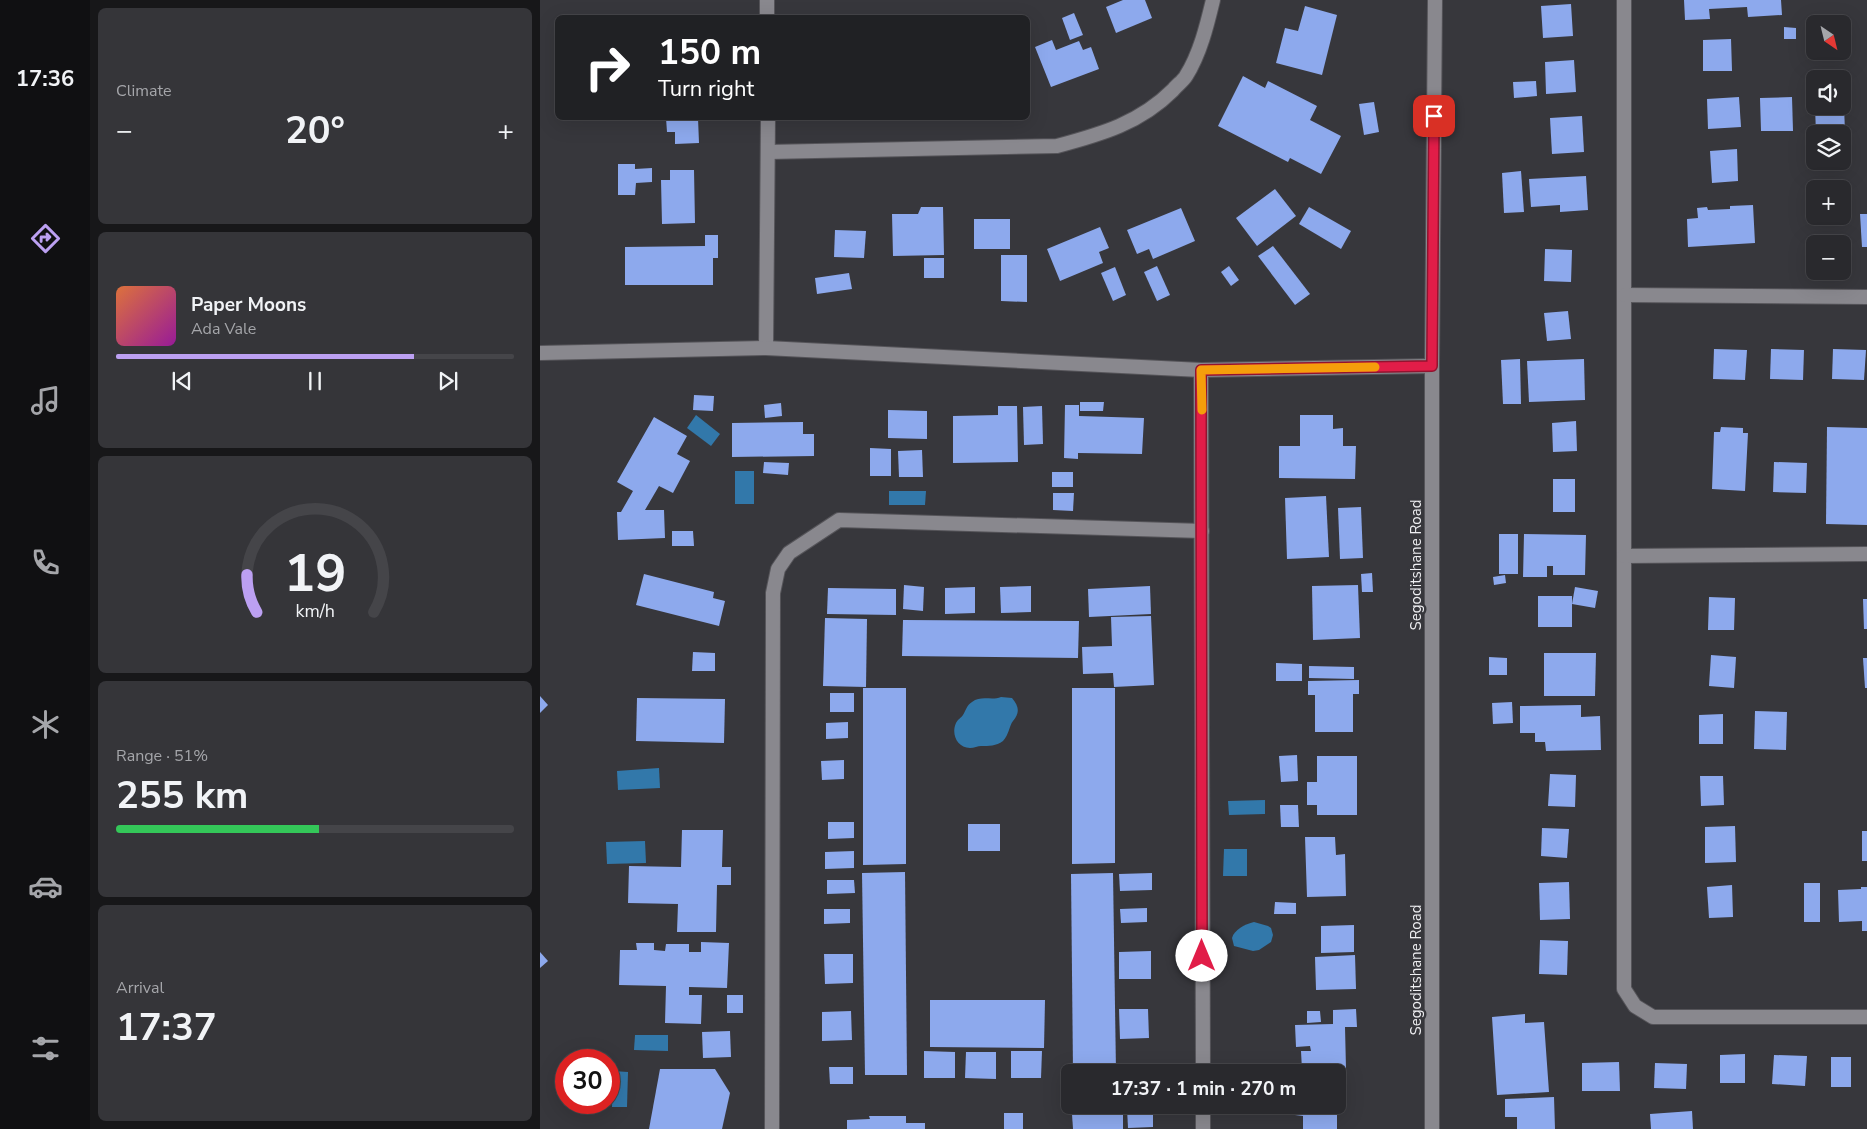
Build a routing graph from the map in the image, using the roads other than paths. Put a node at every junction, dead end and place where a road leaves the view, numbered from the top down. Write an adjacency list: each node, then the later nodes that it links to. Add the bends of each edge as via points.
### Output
1 (767, 0): 5 (street)
2 (1213, 0): 7 (street, via 1206,30 1186,76 1158,105 1126,124 1094,136 1058,146)
3 (1434, 0): 12 (street, Segoditshane Road)
4 (1624, 0): 8 (street)
5 (767, 15)
6 (768, 120): 7 (street)
7 (768, 152): 10 (street)
8 (1625, 295): 9 (street); 16 (street)
9 (1867, 297)
10 (766, 348): 11 (street); 13 (street)
11 (540, 353)
12 (1432, 366): 13 (street); 22 (street, Segoditshane Road)
13 (1201, 370): 14 (street)
14 (1202, 531): 18 (street); 20 (street, via 839,520 789,553 778,569 773,593)
15 (1867, 554): 16 (street)
16 (1624, 556): 17 (street, via 1624,989 1635,1006 1653,1017)
17 (1867, 1017)
18 (1203, 1064)
19 (1203, 1114): 21 (street)
20 (772, 1129)
21 (1203, 1129)
22 (1432, 1129)

